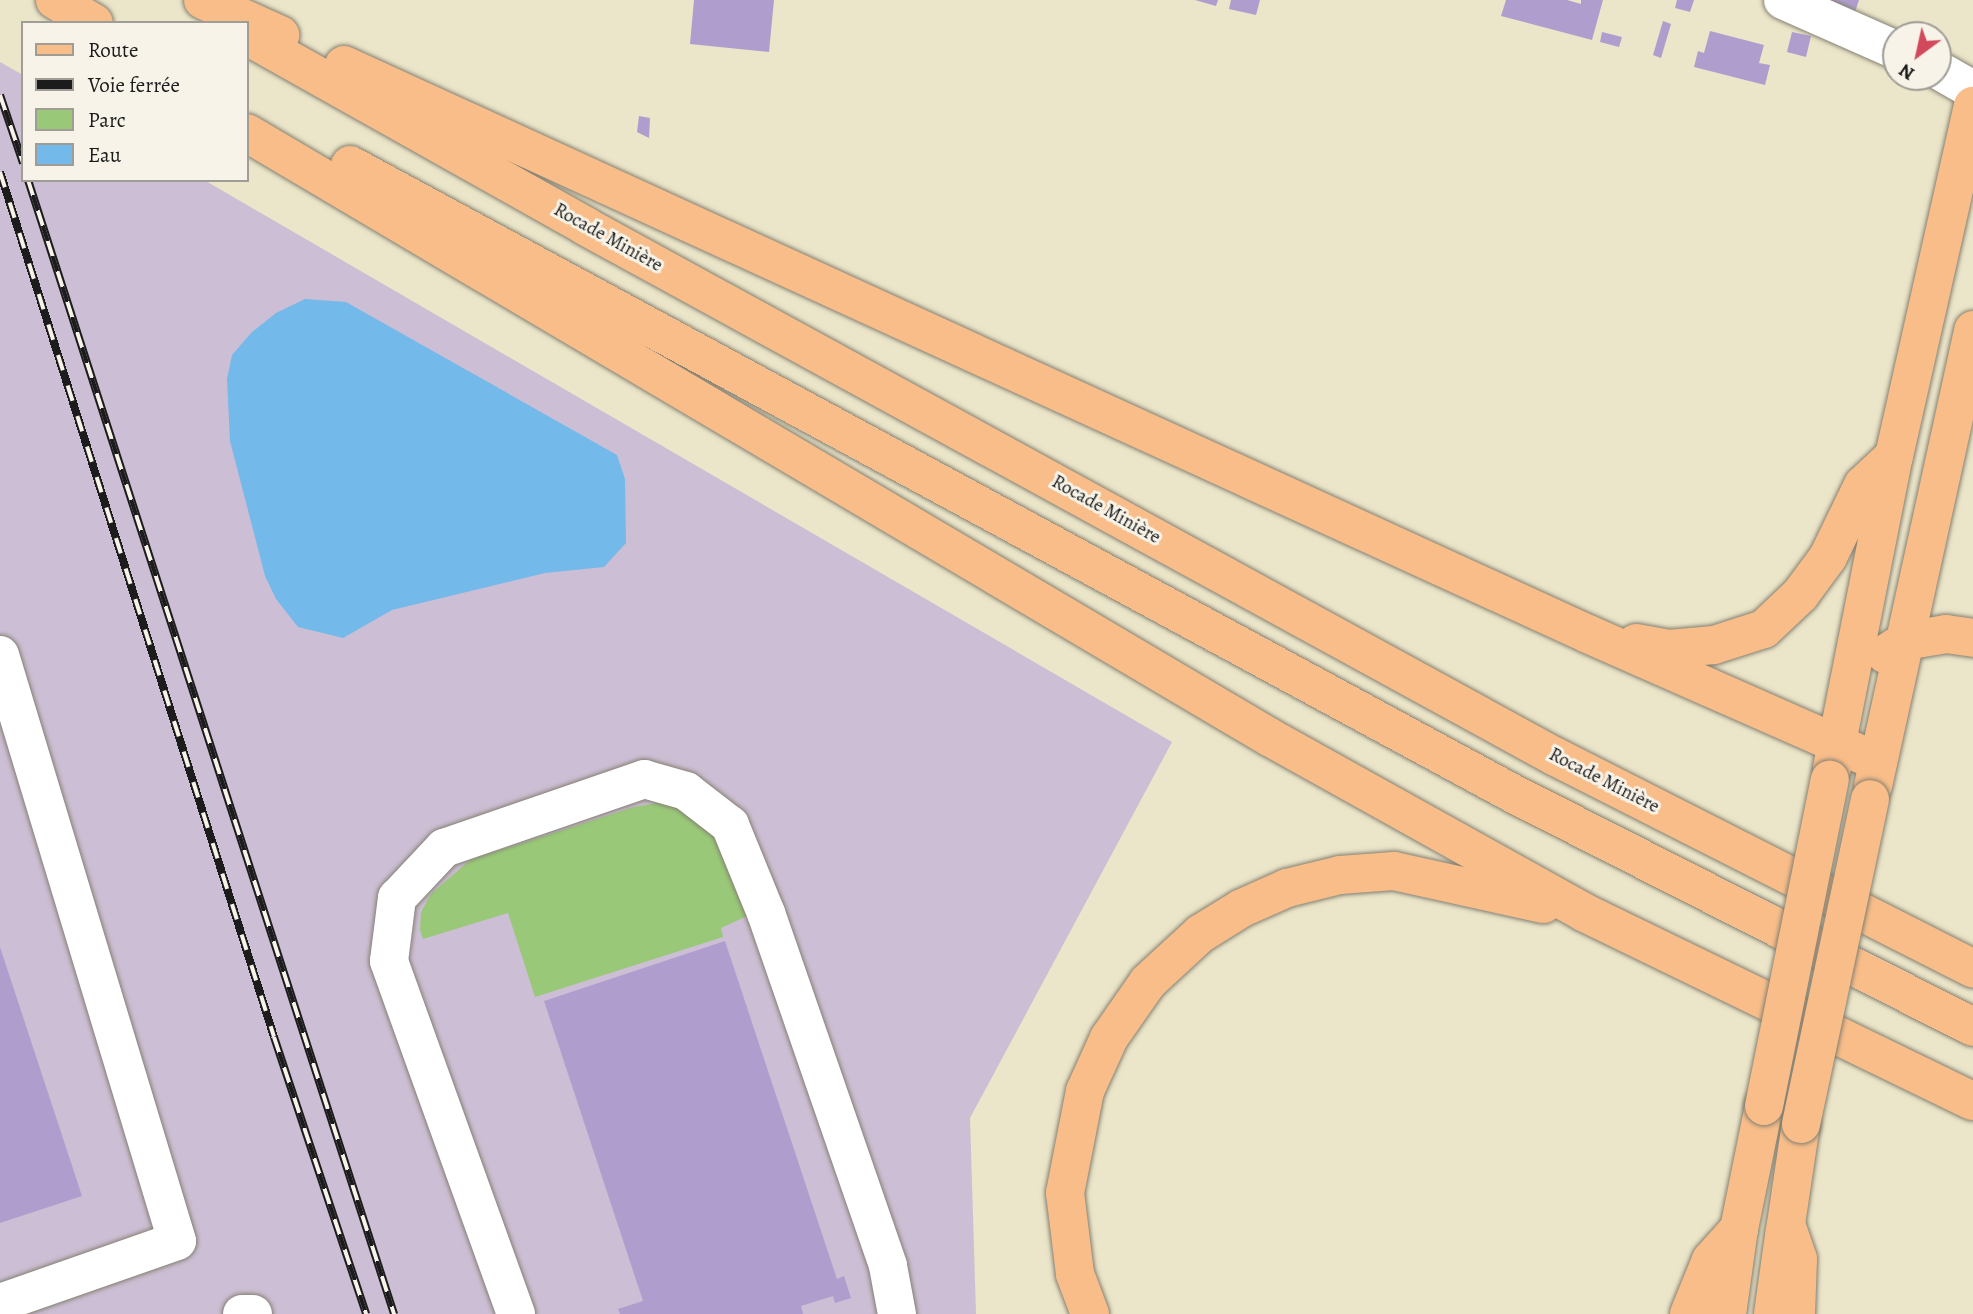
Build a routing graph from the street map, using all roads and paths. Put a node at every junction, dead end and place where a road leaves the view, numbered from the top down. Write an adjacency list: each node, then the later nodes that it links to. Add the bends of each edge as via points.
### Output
1 (182, 0): 4 (main road)
2 (202, 0): 6 (main road)
3 (1783, 0): 8 (street)
4 (219, 21)
5 (248, 21): 16 (main road)
6 (248, 21)
7 (248, 37): 24 (main road, Rocade Minière, via 1554,755)
8 (1882, 44)
9 (1952, 78): 10 (street)
10 (1973, 90)
11 (1973, 106): 15 (main road)
12 (248, 111): 25 (main road, via 1498,785)
13 (248, 134): 23 (main road, via 1271,738)
14 (1973, 330): 18 (main road)
15 (1894, 456): 16 (main road, via 1863,485 1828,557 1800,595 1764,629 1714,645 1669,649); 20 (main road)
16 (1588, 634): 21 (main road)
17 (1973, 638): 18 (main road, via 1947,634)
18 (1905, 641): 20 (main road); 22 (main road)
19 (0, 655): 29 (street, via 177,1241)
20 (1853, 675): 21 (main road)
21 (1833, 762): 22 (main road); 28 (main road, bridge)
22 (1878, 762): 27 (main road, bridge, via 1801,1124)
23 (1583, 912): 26 (main road); 34 (main road, via 1394,872 1340,874 1287,888 1200,934 1148,982 1110,1038 1085,1091 1065,1193 1075,1274)
24 (1973, 969)
25 (1973, 1027)
26 (1973, 1101)
27 (1786, 1224): 37 (main road); 38 (main road, via 1798,1259)
28 (1739, 1229): 35 (main road, via 1711,1260); 36 (main road)
29 (0, 1303)
30 (242, 1314): 31 (street)
31 (253, 1314)
32 (516, 1314): 33 (street, via 389,961 397,898 444,849 644,779 686,791 730,825 766,913 884,1252)
33 (897, 1314)
34 (1090, 1314)
35 (1689, 1314)
36 (1727, 1314)
37 (1773, 1314)
38 (1796, 1314)

